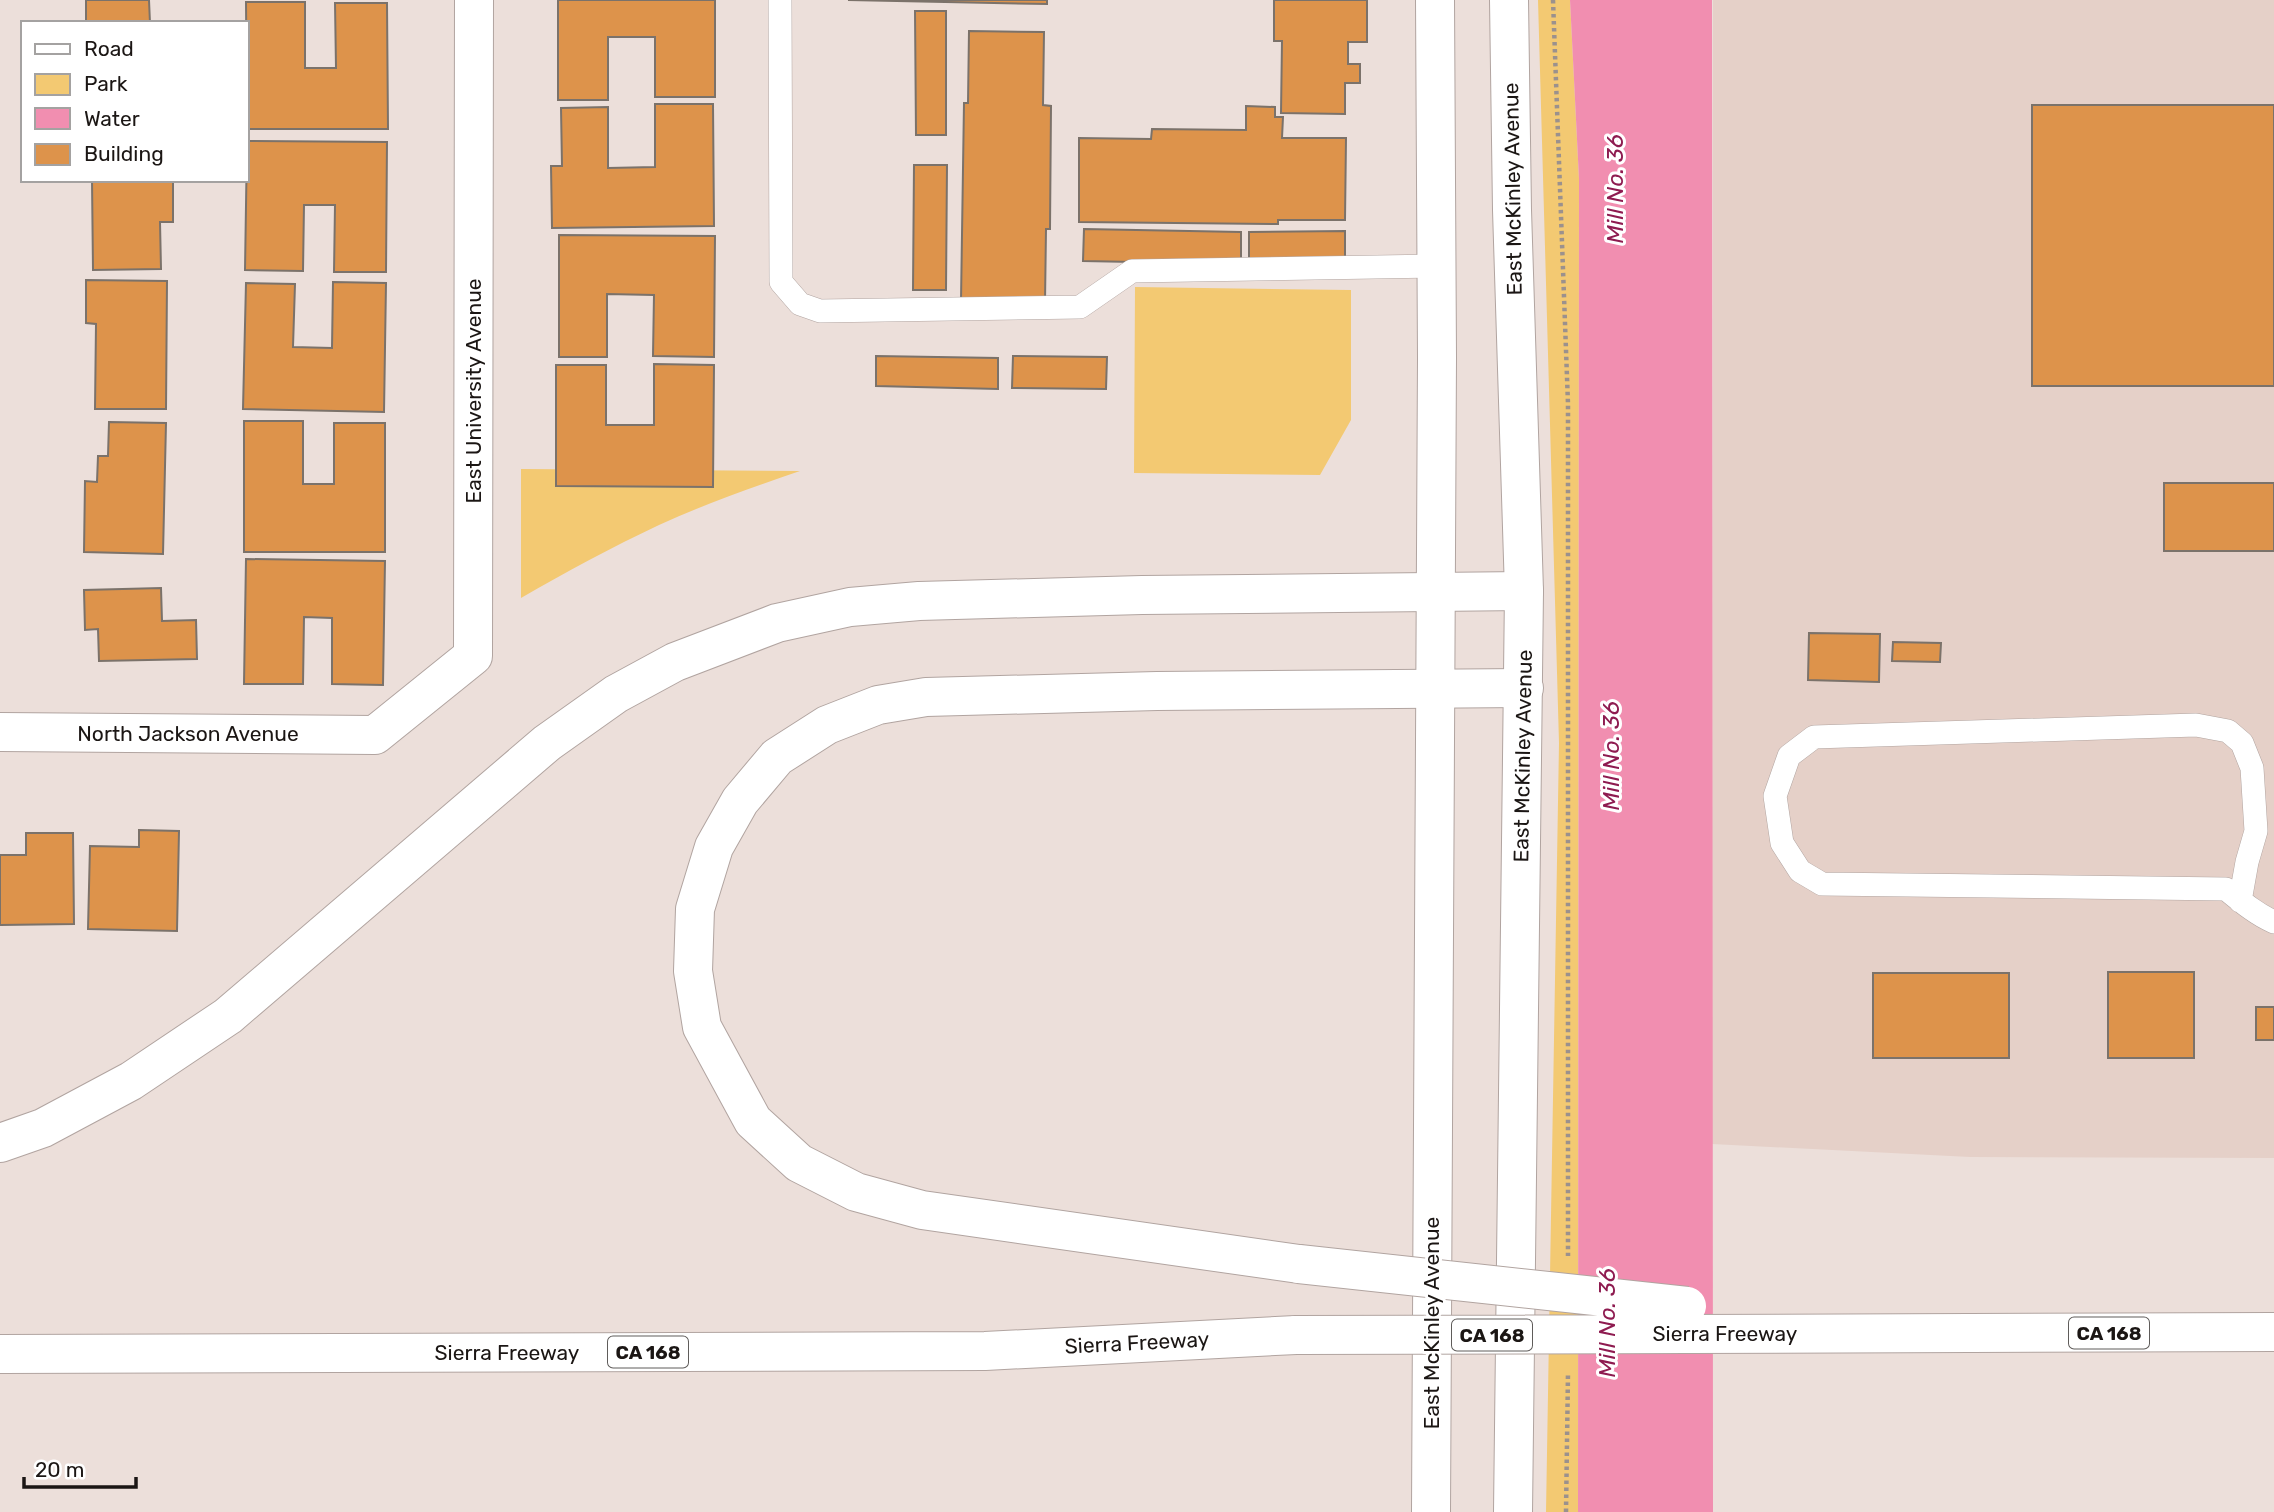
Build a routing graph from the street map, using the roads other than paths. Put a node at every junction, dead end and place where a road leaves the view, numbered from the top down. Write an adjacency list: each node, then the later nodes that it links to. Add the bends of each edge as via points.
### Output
1 (474, 0): 11 (main road, East University Avenue, via 474,656)
2 (780, 0): 5 (lane, via 781,282 800,304 820,311 1080,307 1132,271)
3 (1435, 0): 5 (main road, East McKinley Avenue)
4 (1509, 0): 6 (main road, East McKinley Avenue)
5 (1437, 266): 7 (main road, East McKinley Avenue)
6 (1524, 591): 7 (main road); 9 (main road, East McKinley Avenue)
7 (1436, 592): 8 (main road, East McKinley Avenue); 14 (main road, via 1142,595 850,607 777,623 675,662 616,694 547,743 228,1016 131,1081 43,1128)
8 (1434, 688): 9 (main road); 15 (main road, bridge, via 926,697 878,705 827,725 777,757 740,801 714,847 695,909 692,971 702,1027 752,1121 799,1163 856,1192 922,1210); 18 (main road, East McKinley Avenue)
9 (1524, 688): 19 (main road, East McKinley Avenue)
10 (0, 732): 11 (main road, North Jackson Avenue)
11 (375, 735)
12 (2240, 901): 12 (lane, via 2226,889 1822,884 1800,871 1782,843 1775,796 1789,755 1814,737 2196,725 2228,731 2242,743 2252,768 2256,831); 13 (lane)
13 (2274, 922)
14 (0, 1143)
15 (1687, 1320): 16 (main road, Sierra Freeway / CA 168, via 1943,1334); 17 (main road, Sierra Freeway / CA 168, bridge, via 985,1351)
16 (2274, 1332)
17 (0, 1354)
18 (1431, 1512)
19 (1513, 1512)

